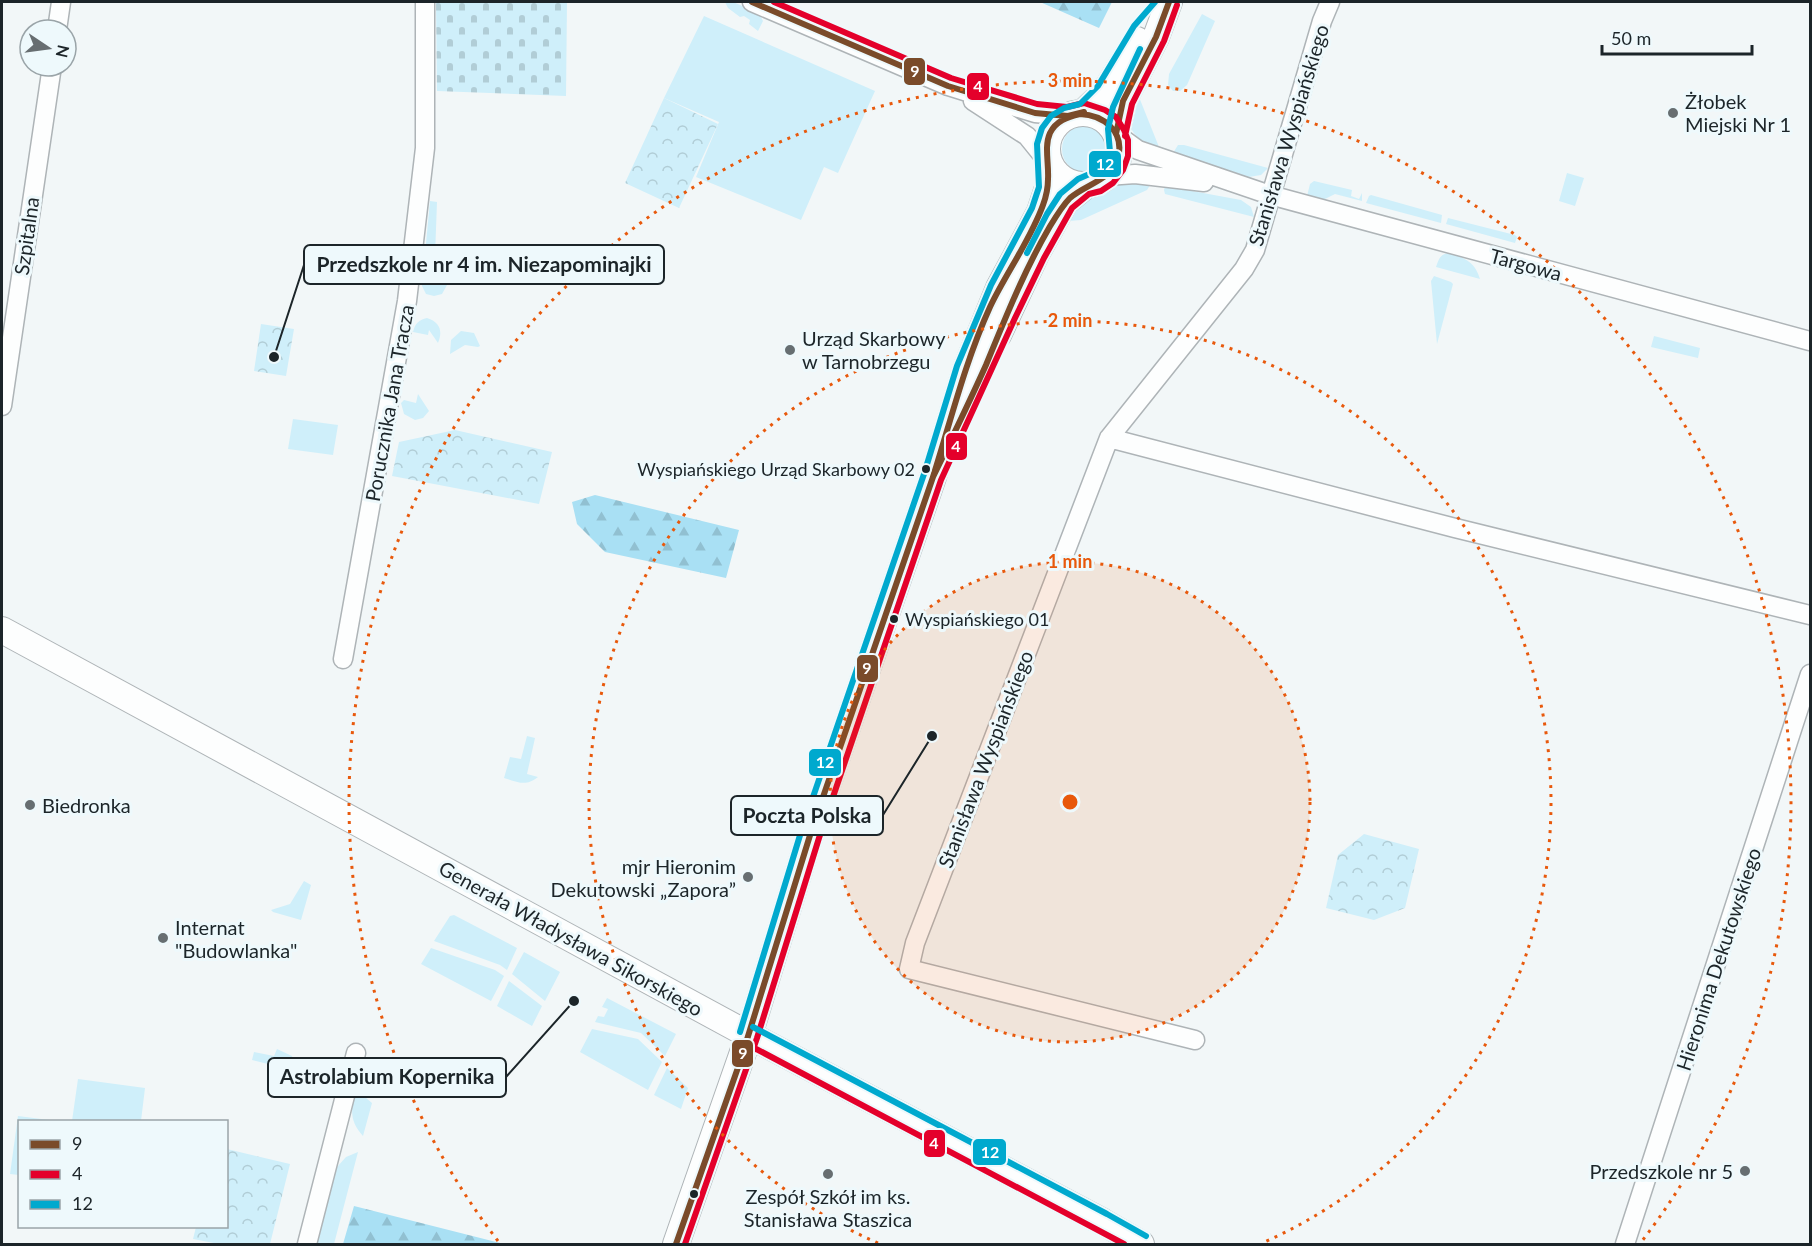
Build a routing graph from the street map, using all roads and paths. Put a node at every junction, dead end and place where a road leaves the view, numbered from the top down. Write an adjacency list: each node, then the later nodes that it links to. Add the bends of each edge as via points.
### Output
1 (61, 2): 6 (street)
2 (425, 2): 21 (street, Porucznika Jana Tracza, via 425,148 408,301)
3 (752, 2): 8 (street)
4 (1167, 2): 9 (street, via 1142,31 1105,92); 10 (street, via 1156,37 1123,101)
5 (1330, 2): 14 (street, Stanisława Wyspiańskiego)
6 (59, 18)
7 (50, 78): 16 (street, Szpitalna)
8 (948, 86): 9 (street, via 1035,113); 11 (street, via 1018,129)
9 (1076, 114): 10 (street, via 1101,118); 11 (street, via 1057,123 1050,132 1046,144)
10 (1116, 134): 12 (street, via 1119,155 1115,166); 13 (street, Targowa, via 1138,150)
11 (1048, 162): 12 (street, via 1064,181 1076,186); 18 (street, via 1048,188 1040,212 999,288 966,369)
12 (1096, 181): 13 (street, Targowa, via 1135,174); 18 (street, via 1065,202 1036,254)
13 (1241, 186): 14 (street, Targowa)
14 (1270, 195): 15 (street, Targowa); 17 (street, Stanisława Wyspiańskiego, via 1263,225 1244,269)
15 (1810, 341)
16 (2, 406)
17 (1109, 438): 19 (street); 24 (street, Stanisława Wyspiańskiego, via 915,943 909,969)
18 (933, 477): 23 (street, via 810,835)
19 (1810, 615)
20 (2, 630): 23 (street, Generała Władysława Sikorskiego)
21 (343, 659)
22 (1810, 674): 29 (street, Hieronima Dekutowskiego)
23 (749, 1035): 27 (street); 28 (street, Generała Władysława Sikorskiego)
24 (1195, 1040)
25 (356, 1053): 26 (street)
26 (307, 1245)
27 (676, 1245)
28 (1141, 1245)
29 (1626, 1245)

